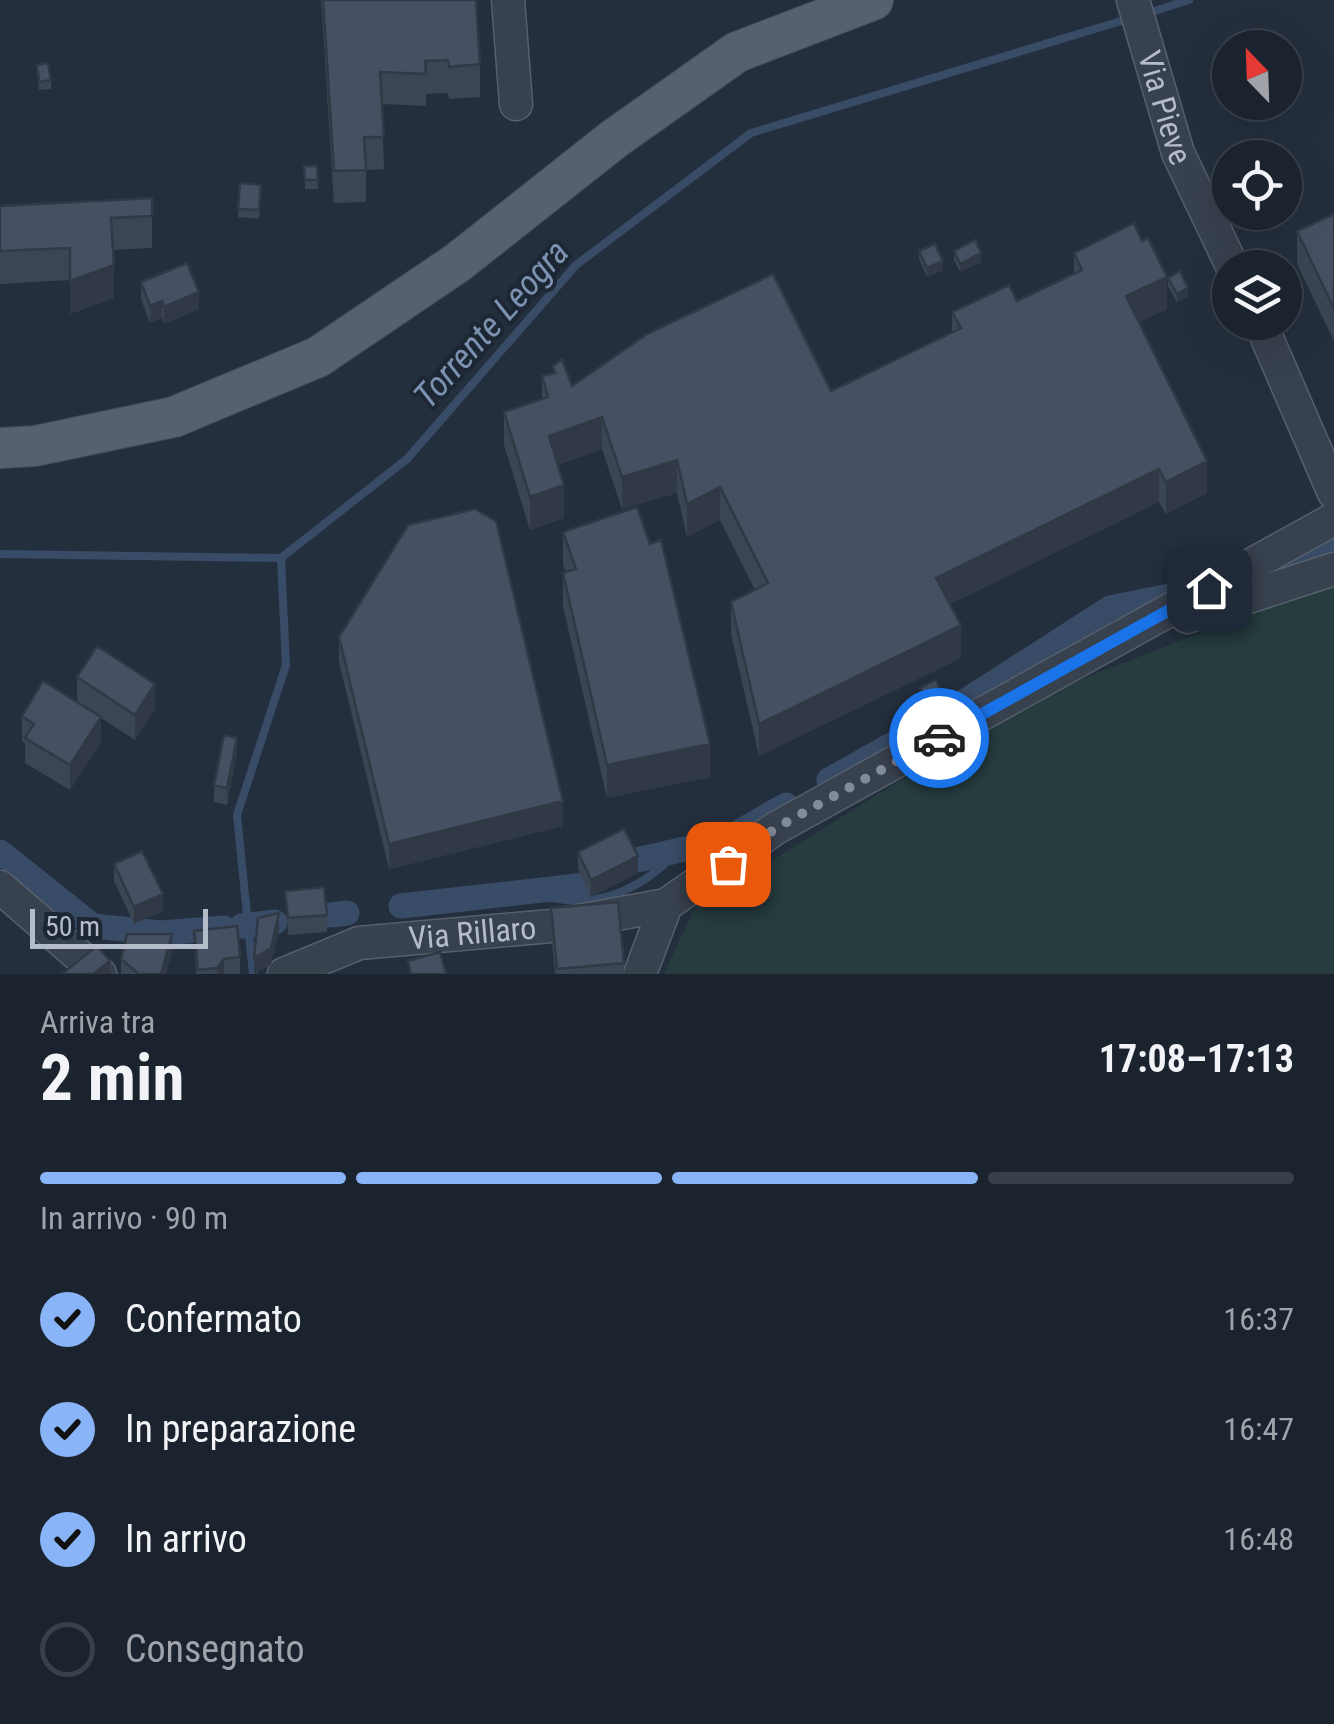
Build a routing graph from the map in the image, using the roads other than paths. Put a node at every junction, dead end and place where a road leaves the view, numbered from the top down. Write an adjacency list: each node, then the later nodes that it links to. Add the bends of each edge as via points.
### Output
1 (508, 0): 4 (street)
2 (873, 0): 7 (main road, via 737,52 457,263 318,357 174,416)
3 (1133, 0): 5 (street, Via Pieve, via 1178,153)
4 (516, 104)
5 (1224, 250)
6 (1268, 340): 8 (street)
7 (0, 448)
8 (1334, 493)
9 (1334, 519): 11 (street)
10 (1334, 569): 11 (street)
11 (1108, 645): 13 (street, via 776,828)
12 (0, 888): 14 (street)
13 (666, 905): 15 (street, Via Rillaro, via 552,926 359,943); 16 (street)
14 (100, 974)
15 (284, 974)
16 (640, 974)

